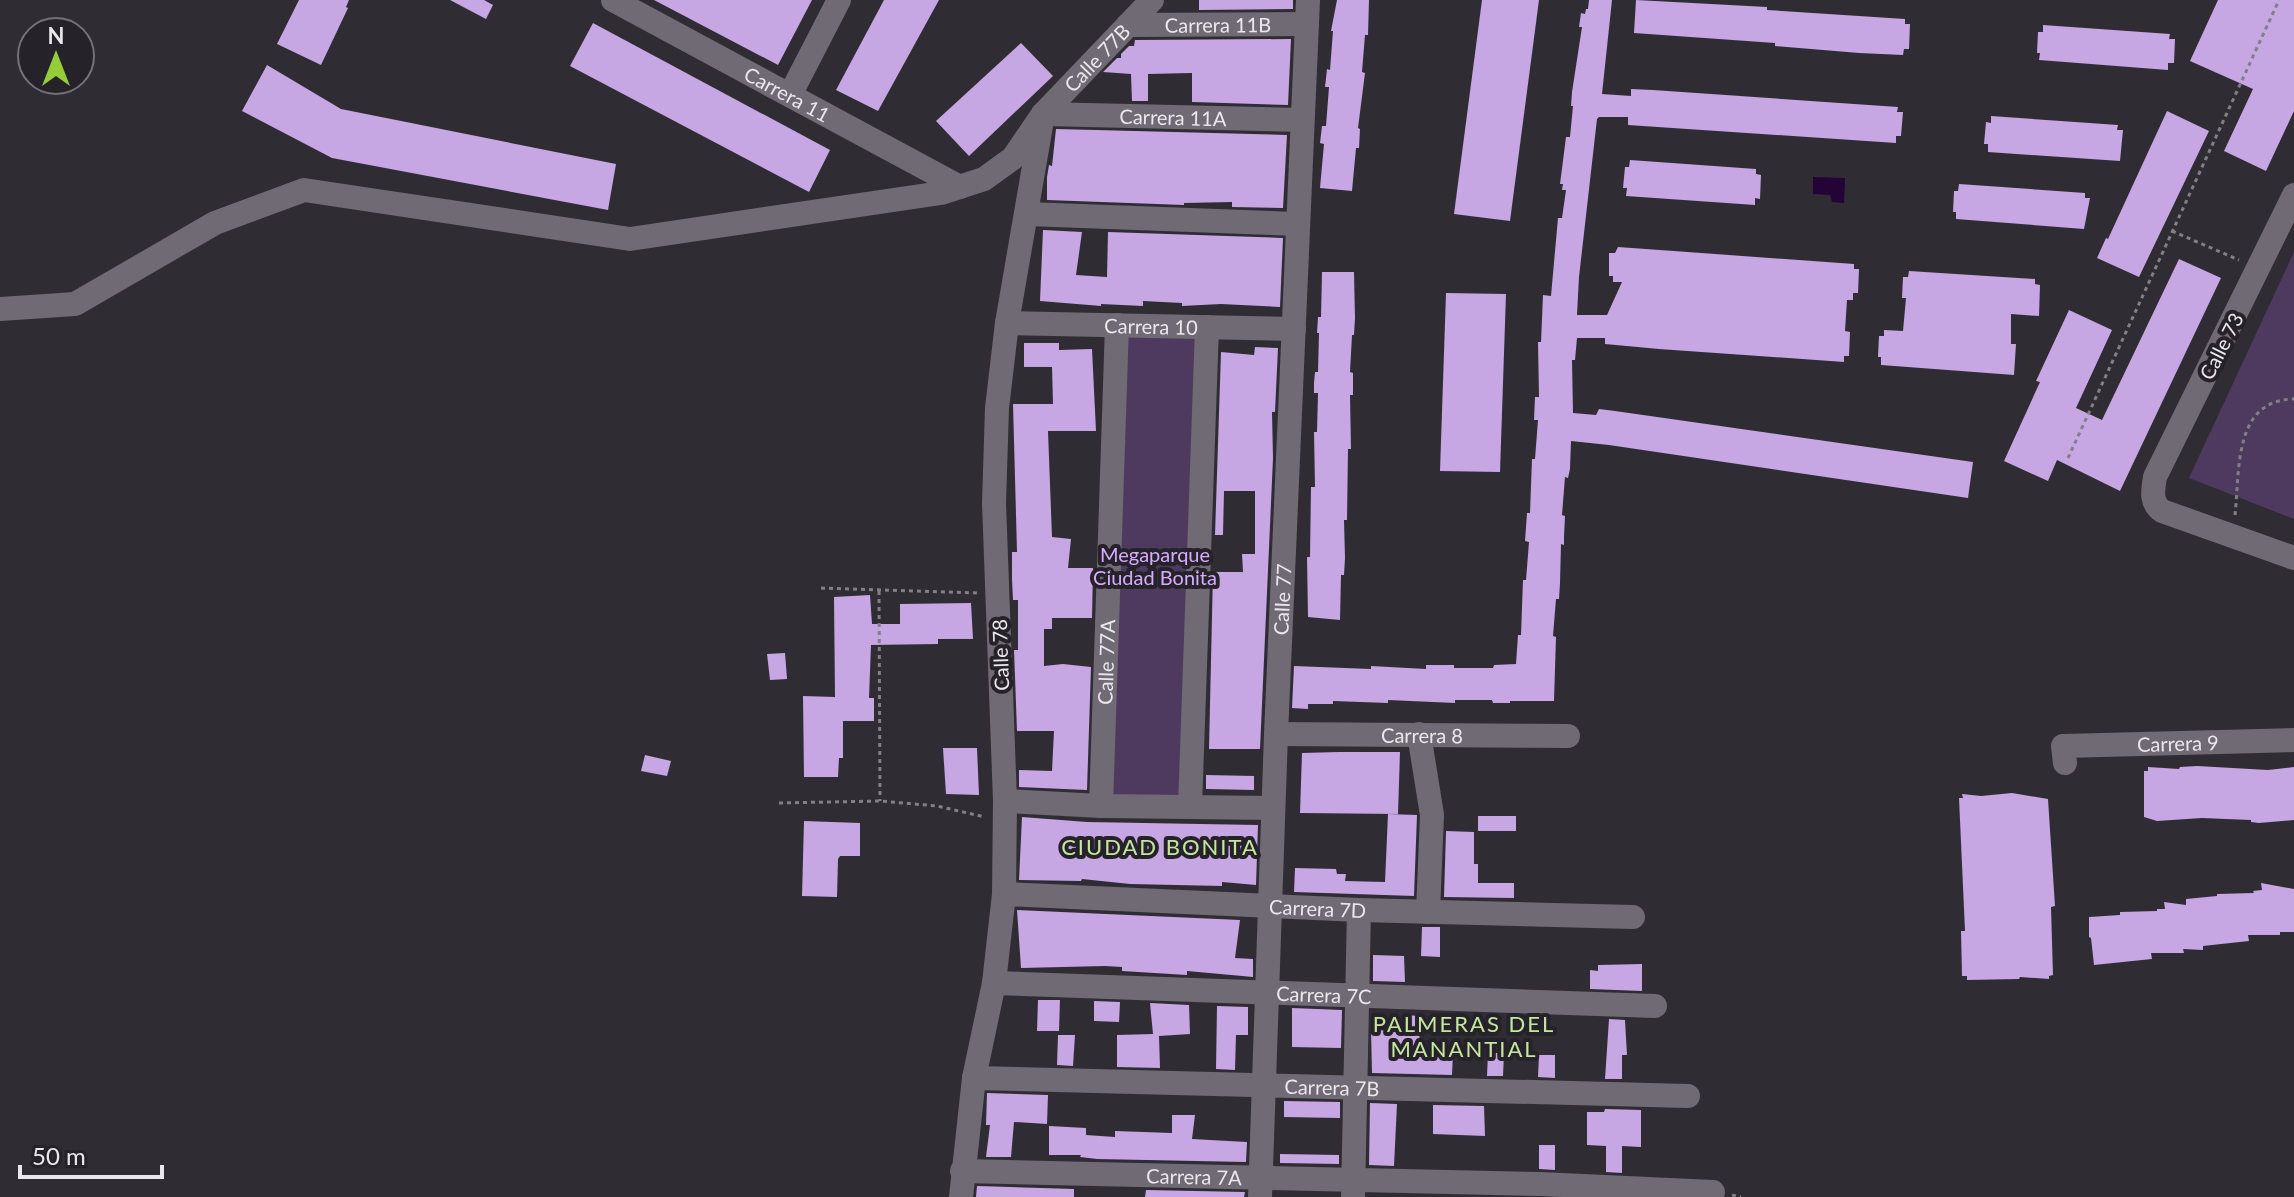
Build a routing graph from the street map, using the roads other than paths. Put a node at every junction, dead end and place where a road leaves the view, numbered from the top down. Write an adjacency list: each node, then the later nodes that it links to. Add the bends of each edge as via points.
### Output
1 (613, 0): 6 (street, Carrera 11)
2 (839, 0): 6 (street)
3 (1152, 0): 5 (street, Calle 77B)
4 (1308, 12): 5 (street, Carrera 11B); 8 (street, Calle 77)
5 (1128, 25): 7 (street, Calle 77B)
6 (790, 95): 9 (street, Carrera 11)
7 (1043, 114): 8 (street, Carrera 11A); 9 (street, Calle 77B, via 1013,158 984,179); 11 (street, Calle 78)
8 (1302, 120): 12 (street, Calle 77)
9 (960, 187): 13 (street, Calle 77B, via 630,239 304,190 215,223 75,304)
10 (2294, 195): 18 (street, Calle 73, via 2155,477 2153,498 2162,511)
11 (1027, 214): 12 (street); 14 (street, Calle 78)
12 (1297, 224): 17 (street, Calle 77)
13 (0, 309)
14 (1007, 323): 15 (street, Carrera 10); 27 (street, Calle 78, via 994,503)
15 (1117, 325): 16 (street, Carrera 10); 24 (street, Calle 77A)
16 (1207, 327): 17 (street, Carrera 10); 25 (street)
17 (1294, 329): 19 (street, Calle 77)
18 (2294, 558)
19 (1276, 734): 20 (street, Carrera 8); 26 (street, Calle 77)
20 (1419, 734): 21 (street, Carrera 8); 31 (street, via 1432,815)
21 (1568, 736)
22 (2294, 740): 23 (street, Carrera 9)
23 (2064, 755)
24 (1101, 806): 25 (street); 27 (street)
25 (1190, 807): 26 (street)
26 (1273, 808): 29 (street, Calle 77)
27 (1005, 811): 28 (street, Calle 78)
28 (1004, 894): 29 (street, Carrera 7D); 33 (street, Calle 78)
29 (1269, 906): 30 (street, Carrera 7D); 34 (street, Calle 77)
30 (1359, 910): 31 (street, Carrera 7D); 35 (street)
31 (1428, 912): 32 (street, Carrera 7D)
32 (1633, 917)
33 (994, 983): 34 (street, Carrera 7C); 37 (street, Calle 78)
34 (1268, 990): 35 (street, Carrera 7C); 38 (street, Calle 77)
35 (1357, 994): 36 (street, Carrera 7C); 39 (street)
36 (1655, 1006)
37 (974, 1078): 38 (street, Carrera 7B); 41 (street, Calle 78)
38 (1264, 1085): 39 (street, Carrera 7B); 42 (street, Calle 77)
39 (1356, 1087): 40 (street, Carrera 7B); 43 (street)
40 (1688, 1096)
41 (962, 1171): 42 (street, Carrera 7A); 45 (street, Calle 78)
42 (1260, 1188): 43 (street, Carrera 7A)
43 (1353, 1188): 44 (street, Carrera 7A)
44 (1713, 1192)
45 (961, 1197)

